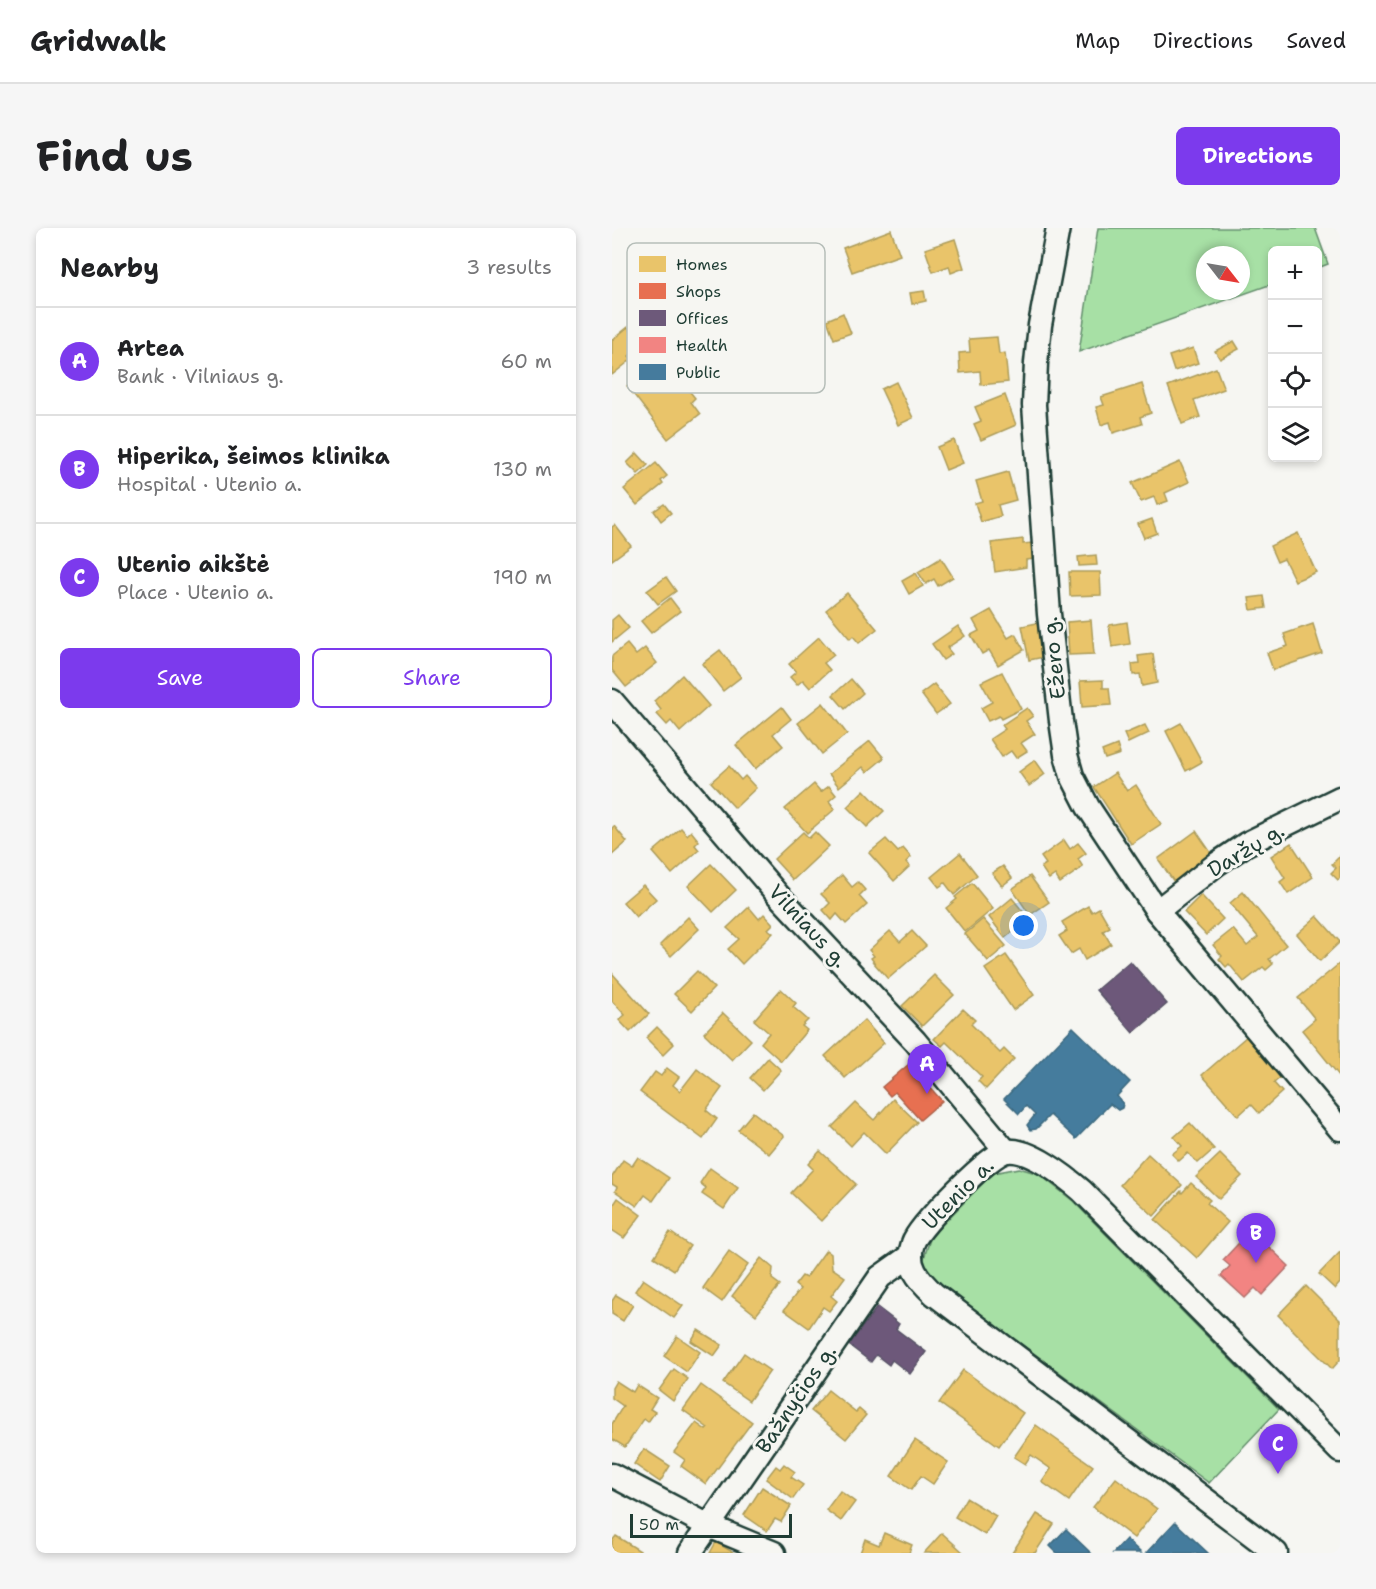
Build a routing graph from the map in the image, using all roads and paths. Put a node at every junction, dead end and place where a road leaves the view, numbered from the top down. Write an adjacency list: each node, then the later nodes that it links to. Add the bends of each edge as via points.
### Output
1 (1058, 228): 4 (street, Ežero g., via 1040,325 1034,405 1062,732 1072,776 1088,807)
2 (612, 700): 6 (street, Vilniaus g., via 778,894 915,1041)
3 (1340, 798): 4 (street, Daržų g., via 1246,844)
4 (1157, 911): 5 (street, Ežero g.)
5 (1340, 1129)
6 (1006, 1150): 7 (street, Utenio a., via 989,1160 926,1223 913,1241); 8 (street, Utenio a., via 1054,1168 1076,1185)
7 (911, 1255): 10 (street, Bažnyčios g., via 880,1276); 13 (street, Utenio a., via 920,1282 934,1294)
8 (1340, 1451)
9 (612, 1475): 10 (street)
10 (709, 1526): 11 (street, Bažnyčios g.); 12 (street)
11 (690, 1553)
12 (774, 1553)
13 (1276, 1553)

